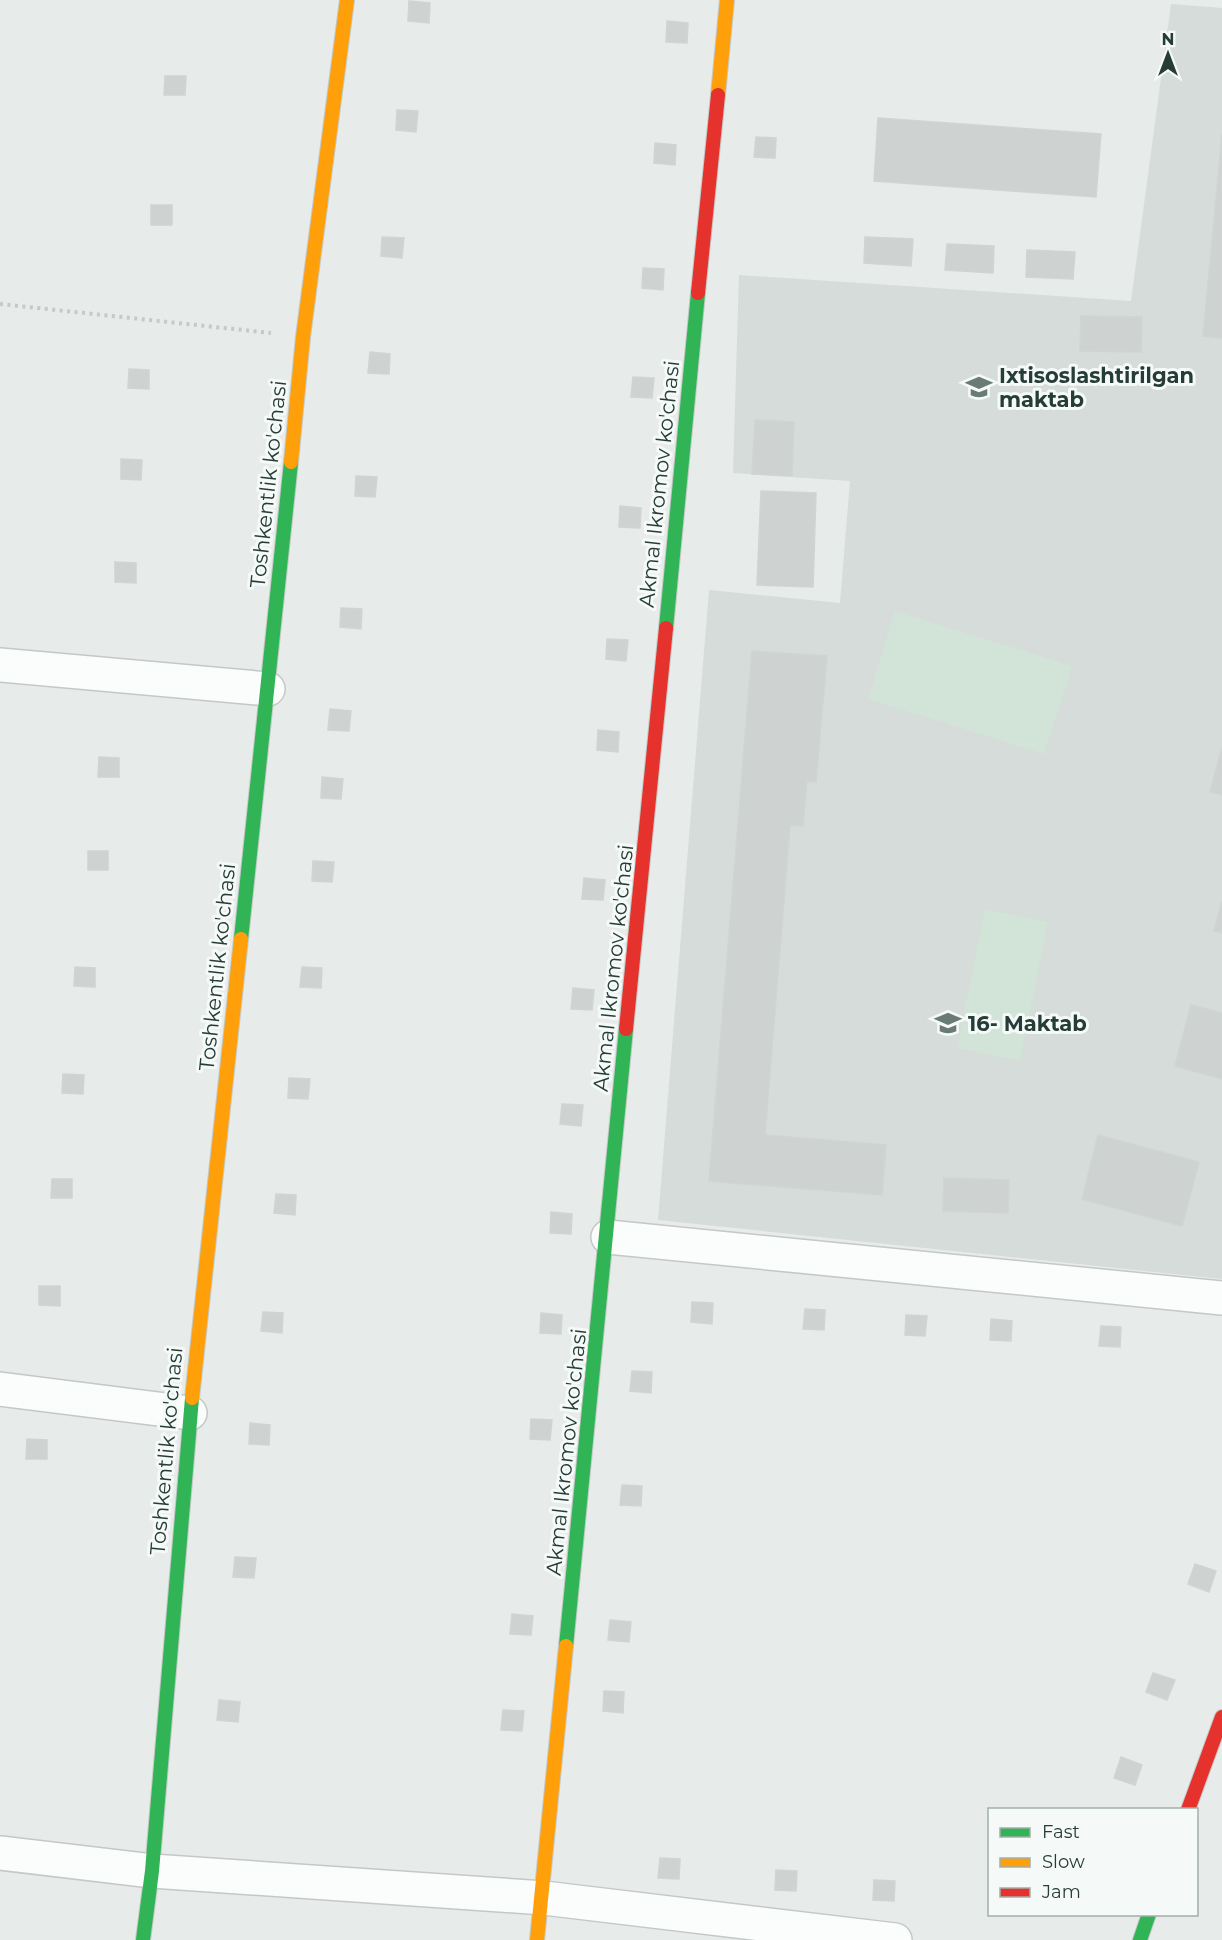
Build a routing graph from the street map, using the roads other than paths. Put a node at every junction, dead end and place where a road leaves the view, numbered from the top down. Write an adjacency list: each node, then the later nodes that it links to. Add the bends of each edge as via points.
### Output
1 (347, 0): 4 (street, Toshkentlik ko'chasi, via 303,337)
2 (727, 0): 5 (street, Akmal Ikromov ko'chasi)
3 (0, 665): 4 (street)
4 (268, 689): 8 (street, Toshkentlik ko'chasi)
5 (608, 1237): 6 (street); 13 (street, Akmal Ikromov ko'chasi)
6 (1222, 1298)
7 (0, 1389): 8 (street)
8 (190, 1413): 12 (street, Toshkentlik ko'chasi)
9 (1222, 1717): 10 (street)
10 (1188, 1808)
11 (0, 1853): 12 (street)
12 (152, 1871): 13 (street); 15 (street, Toshkentlik ko'chasi)
13 (543, 1898): 16 (street, Akmal Ikromov ko'chasi); 17 (street)
14 (1148, 1916): 18 (street)
15 (143, 1940)
16 (537, 1940)
17 (895, 1940)
18 (1140, 1940)

